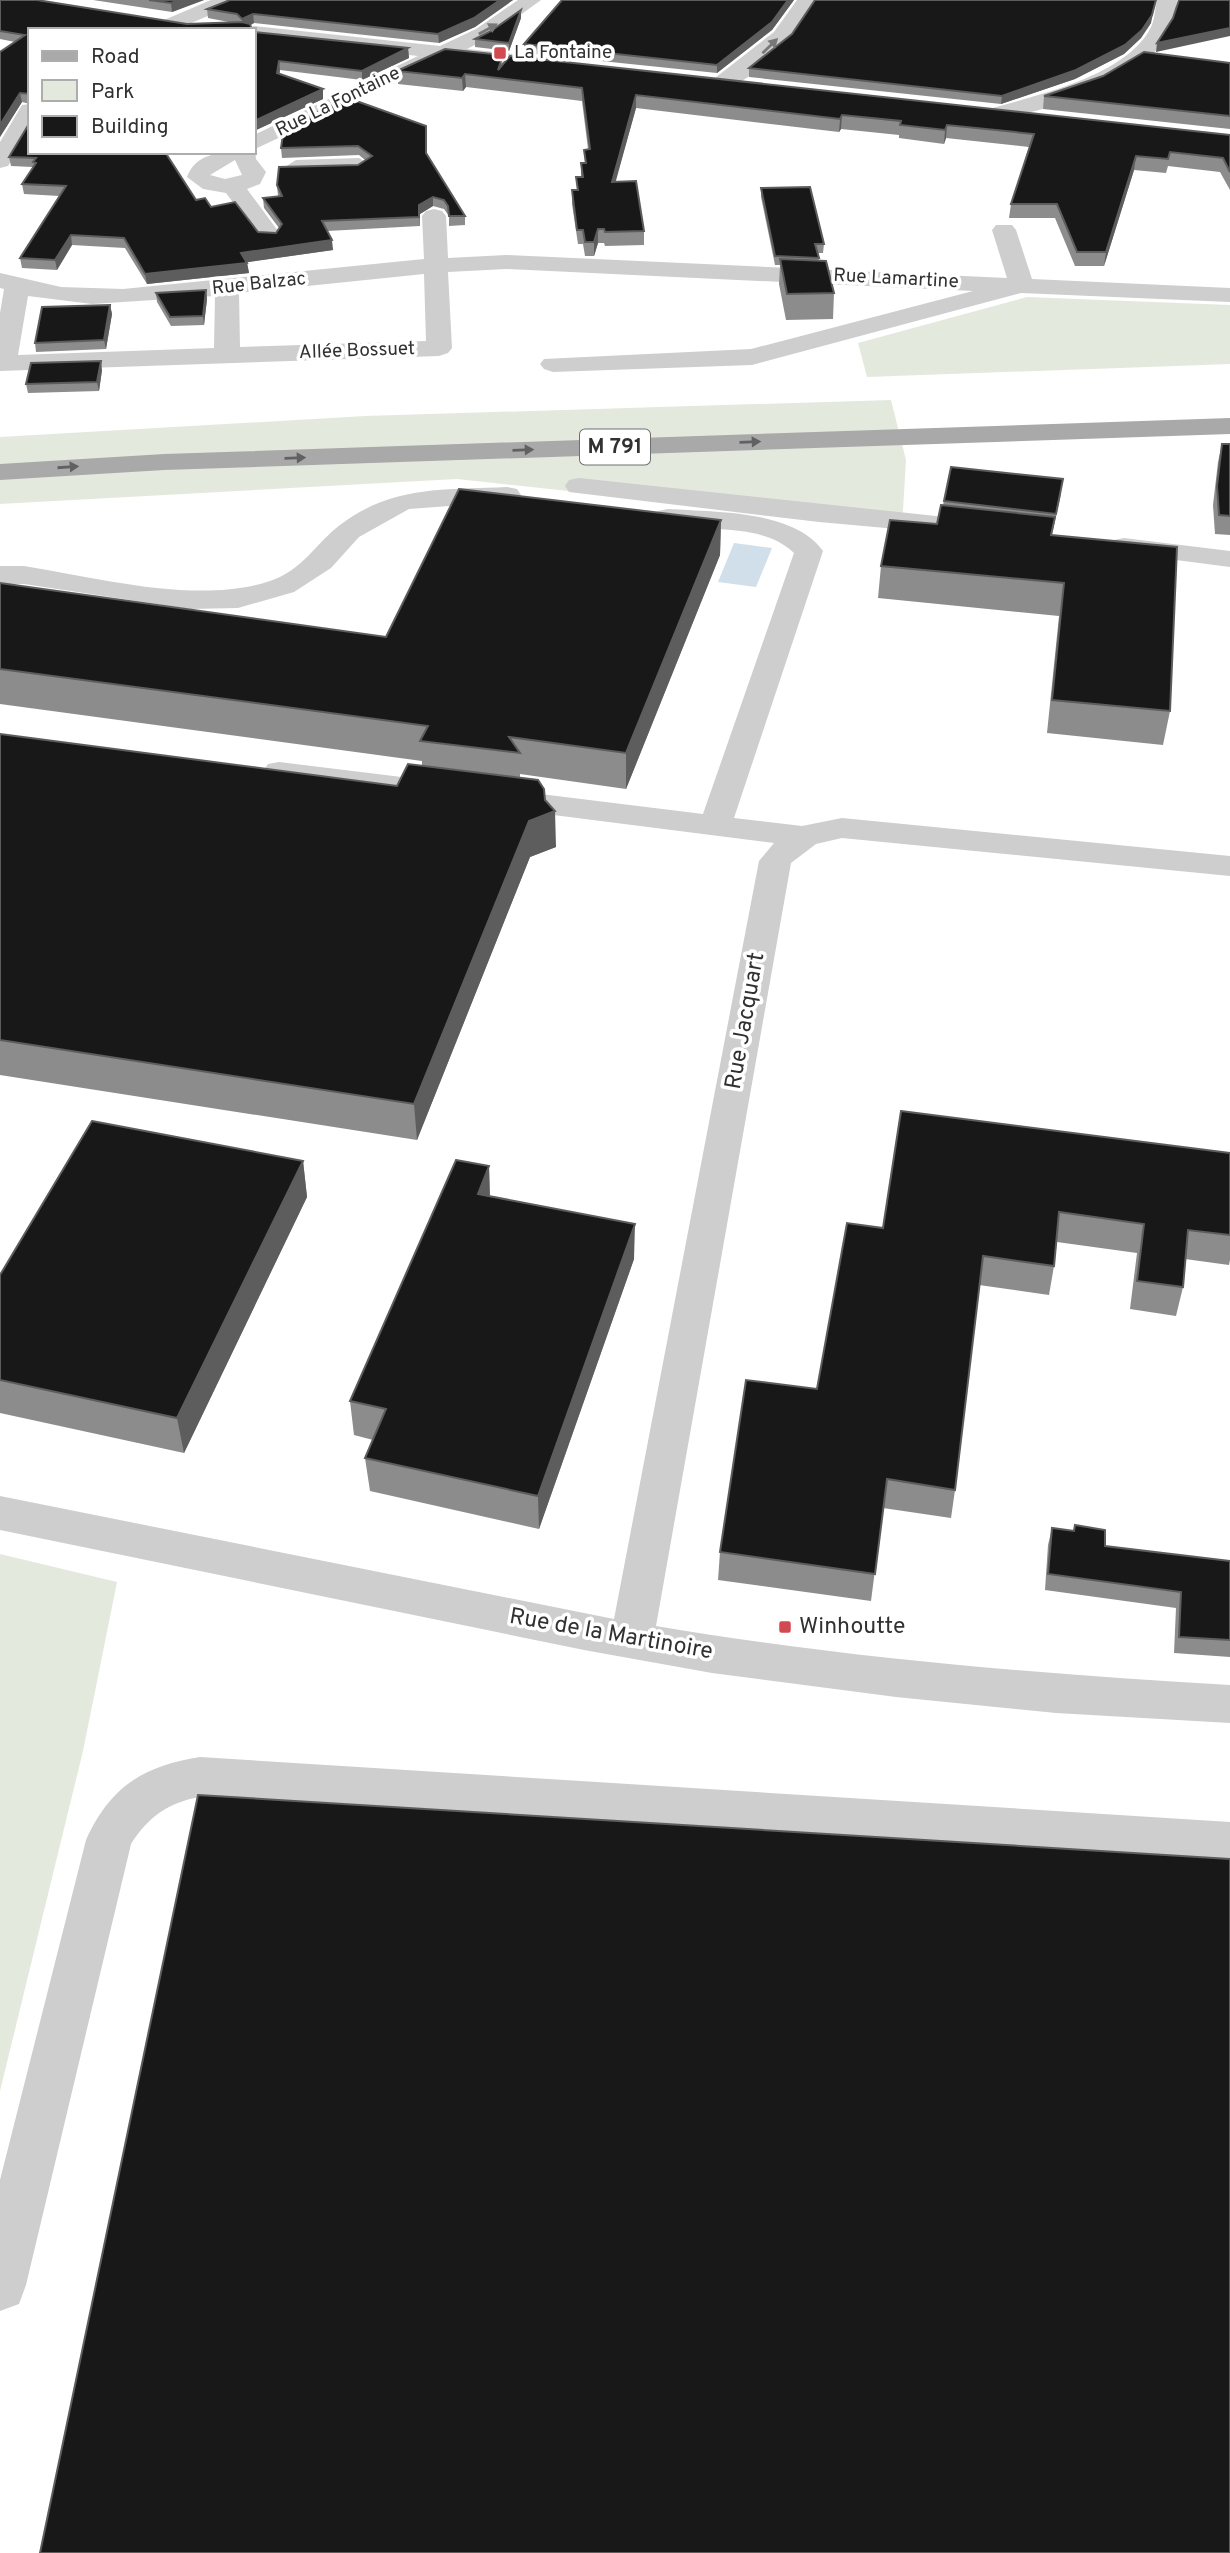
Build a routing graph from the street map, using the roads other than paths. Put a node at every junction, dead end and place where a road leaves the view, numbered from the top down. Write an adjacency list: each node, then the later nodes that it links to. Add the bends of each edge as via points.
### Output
1 (229, 0): 5 (street)
2 (531, 0): 8 (street, Rue La Fontaine, one-way to 2, via 493,27)
3 (807, 0): 11 (street, one-way to 3, via 764,52)
4 (1167, 0): 15 (street, via 1158,36 1117,70 1086,86)
5 (157, 24): 6 (street)
6 (207, 28)
7 (256, 32): 8 (street)
8 (442, 53): 9 (street); 17 (street, Rue La Fontaine)
9 (576, 67)
10 (696, 80): 11 (street)
11 (723, 83): 12 (street)
12 (749, 86)
13 (970, 111): 15 (street)
14 (28, 113): 20 (street)
15 (997, 114): 16 (street)
16 (1053, 120)
17 (256, 142)
18 (229, 154): 22 (street, via 201,169 198,177 208,184)
19 (249, 160): 21 (street); 22 (street, via 255,176)
20 (0, 161)
21 (359, 165)
22 (233, 186): 25 (street)
23 (434, 216): 26 (street, Allée Bossuet)
24 (1004, 230): 28 (street)
25 (269, 235)
26 (436, 265): 28 (street, Rue Lamartine, via 547,262); 29 (street, Rue Balzac); 31 (street, Allée Bossuet, via 439,348)
27 (8, 283): 29 (street, Rue Balzac, via 52,294 106,298); 32 (street, Allée Bossuet)
28 (1022, 285): 30 (street, Rue Lamartine); 33 (street, via 752,357)
29 (227, 288): 31 (street)
30 (1230, 295)
31 (227, 356): 32 (street, Allée Bossuet)
32 (2, 363)
33 (553, 364)
34 (1230, 405): 36 (main road, M 791)
35 (1230, 426): 37 (main road, M 791, one-way to 35, via 191,461)
36 (0, 451)
37 (0, 472)
38 (559, 496): 39 (street); 42 (street, via 496,494 403,501 349,531 321,562 284,586 238,599 190,600); 44 (street, via 777,529 800,540 809,551)
39 (986, 530)
40 (1097, 542): 41 (street)
41 (1230, 559)
42 (0, 575)
43 (249, 767): 44 (street)
44 (715, 826): 45 (street)
45 (801, 836): 46 (street, via 842,828); 48 (street, Rue Jacquart, via 775,861)
46 (1230, 866)
47 (0, 1513): 48 (street, Rue de la Martinoire)
48 (632, 1641): 49 (street, Rue de la Martinoire, via 896,1678 1068,1695)
49 (1230, 1704)
50 (1230, 1843): 51 (street, via 200,1777 170,1783 128,1807 109,1840)
51 (0, 2284)

